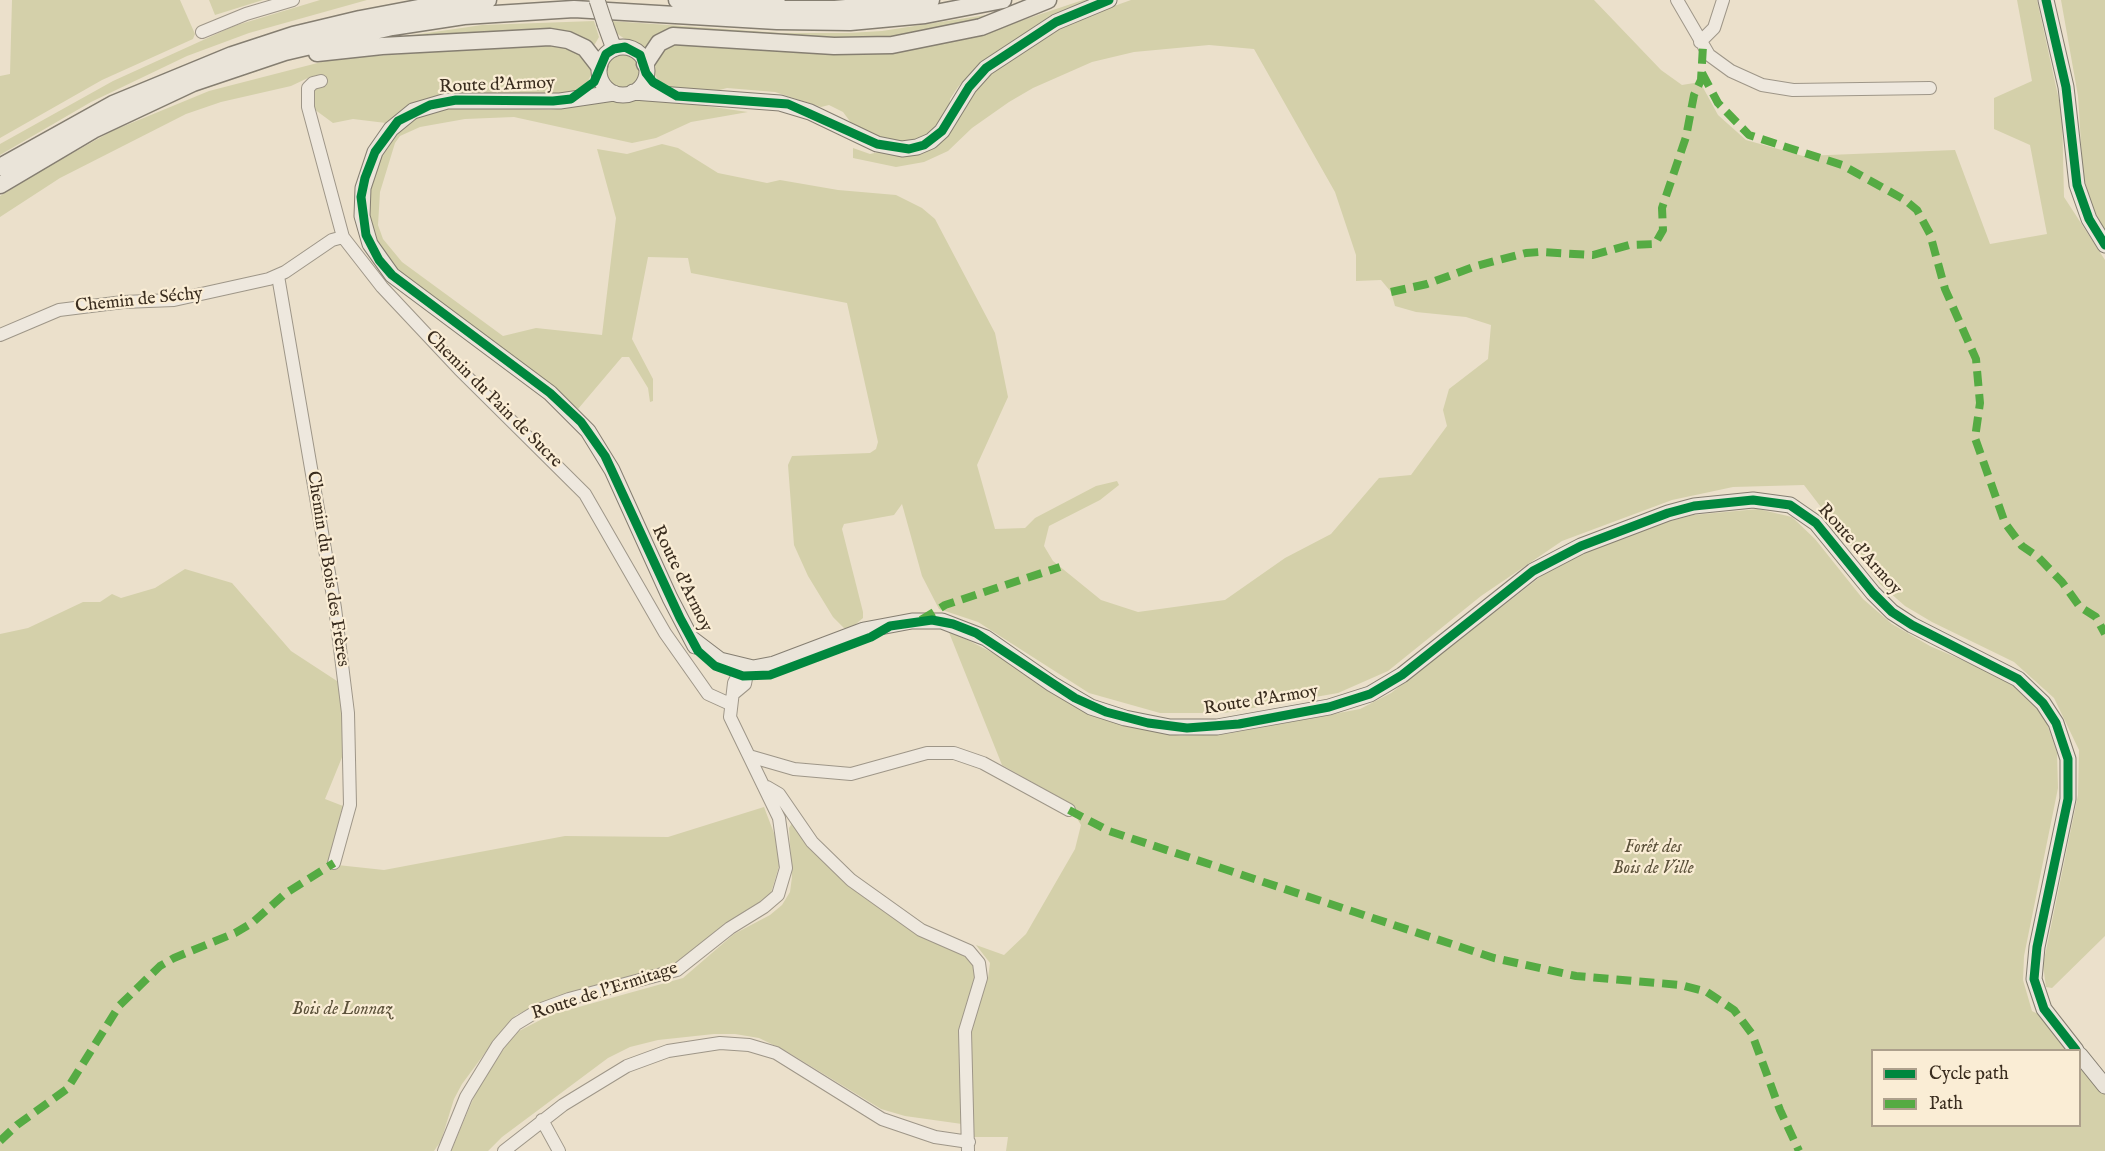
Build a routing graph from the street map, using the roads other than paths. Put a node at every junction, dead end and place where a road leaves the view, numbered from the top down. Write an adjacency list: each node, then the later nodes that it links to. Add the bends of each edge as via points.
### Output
1 (293, 0): 14 (street)
2 (406, 0): 13 (highway)
3 (488, 0): 13 (highway)
4 (597, 0): 16 (main road, bridge)
5 (677, 0): 6 (highway, via 836,9)
6 (931, 0)
7 (1003, 0): 17 (highway, via 925,15 850,22 612,9 492,13 392,27)
8 (1048, 0): 18 (highway, via 961,32 892,45 834,46 673,36 655,46)
9 (1109, 0): 24 (main road, via 1056,22 986,68 969,87 942,131 917,147 877,144 788,104)
10 (1677, 0): 15 (street)
11 (1723, 0): 15 (street, via 1714,28)
12 (2046, 0): 29 (main road, via 2066,87 2077,185 2089,219)
13 (322, 27): 26 (highway, via 241,52 146,89 79,121)
14 (202, 32)
15 (1700, 42): 21 (street, via 1726,68 1772,88)
16 (614, 49): 18 (main road, via 632,49 640,55); 19 (main road, via 604,56)
17 (254, 62): 19 (highway, via 357,48 550,37 585,48); 27 (highway, via 193,83 119,117)
18 (646, 69): 22 (main road, via 641,86); 24 (main road, via 656,85)
19 (599, 70): 23 (main road, via 605,87); 25 (main road, Route d'Armoy, via 589,87)
20 (321, 81): 28 (street, Chemin du Pain de Sucre, via 308,88 310,121)
21 (1929, 88)
22 (633, 92): 23 (main road); 24 (main road)
23 (614, 93): 25 (main road, Route d'Armoy)
24 (676, 96)
25 (571, 99): 32 (main road, Route d'Armoy, via 447,101 405,116 379,143 368,169 361,197 363,226 374,252 392,274 550,393 588,430 616,478 691,638 704,658 721,669)
26 (0, 168)
27 (0, 185)
28 (343, 237): 30 (street, Chemin de Séchy, via 332,240); 33 (street, Chemin du Pain de Sucre, via 371,275 435,344 585,494 664,633 708,694)
29 (2105, 245)
30 (278, 276): 31 (street, Chemin de Séchy, via 181,298 60,310); 37 (street, Chemin du Bois des Frères, via 335,608 348,713 350,806)
31 (0, 336)
32 (744, 672): 33 (street); 38 (main road, Route d'Armoy, via 779,672 890,626 921,620 953,624 986,638 1091,707 1159,725 1217,727 1329,707 1370,694 1402,675 1533,571 1581,546 1695,506 1753,500 1790,505 1816,523 1892,612 2018,679 2037,694 2056,723 2068,759 2068,799 2034,979 2044,1009)
33 (732, 699): 34 (street, via 732,723)
34 (749, 756): 35 (street); 36 (street, via 794,769 851,774 927,753 954,753 983,763)
35 (767, 788): 42 (street, via 779,794 812,842 851,880 921,930 969,951 979,963 981,978 965,1030); 43 (street, Route de l'Ermitage, via 779,818 785,851 785,878 772,902 730,928 677,970 569,999 516,1024 466,1097)
36 (1069, 810)
37 (334, 863)
38 (2075, 1049)
39 (2081, 1057): 40 (main road)
40 (2105, 1086)
41 (542, 1120): 42 (street, via 640,1060 681,1048 735,1043 763,1048 789,1060 891,1123); 44 (street); 45 (street)
42 (968, 1146)
43 (444, 1151)
44 (504, 1151)
45 (559, 1151)

